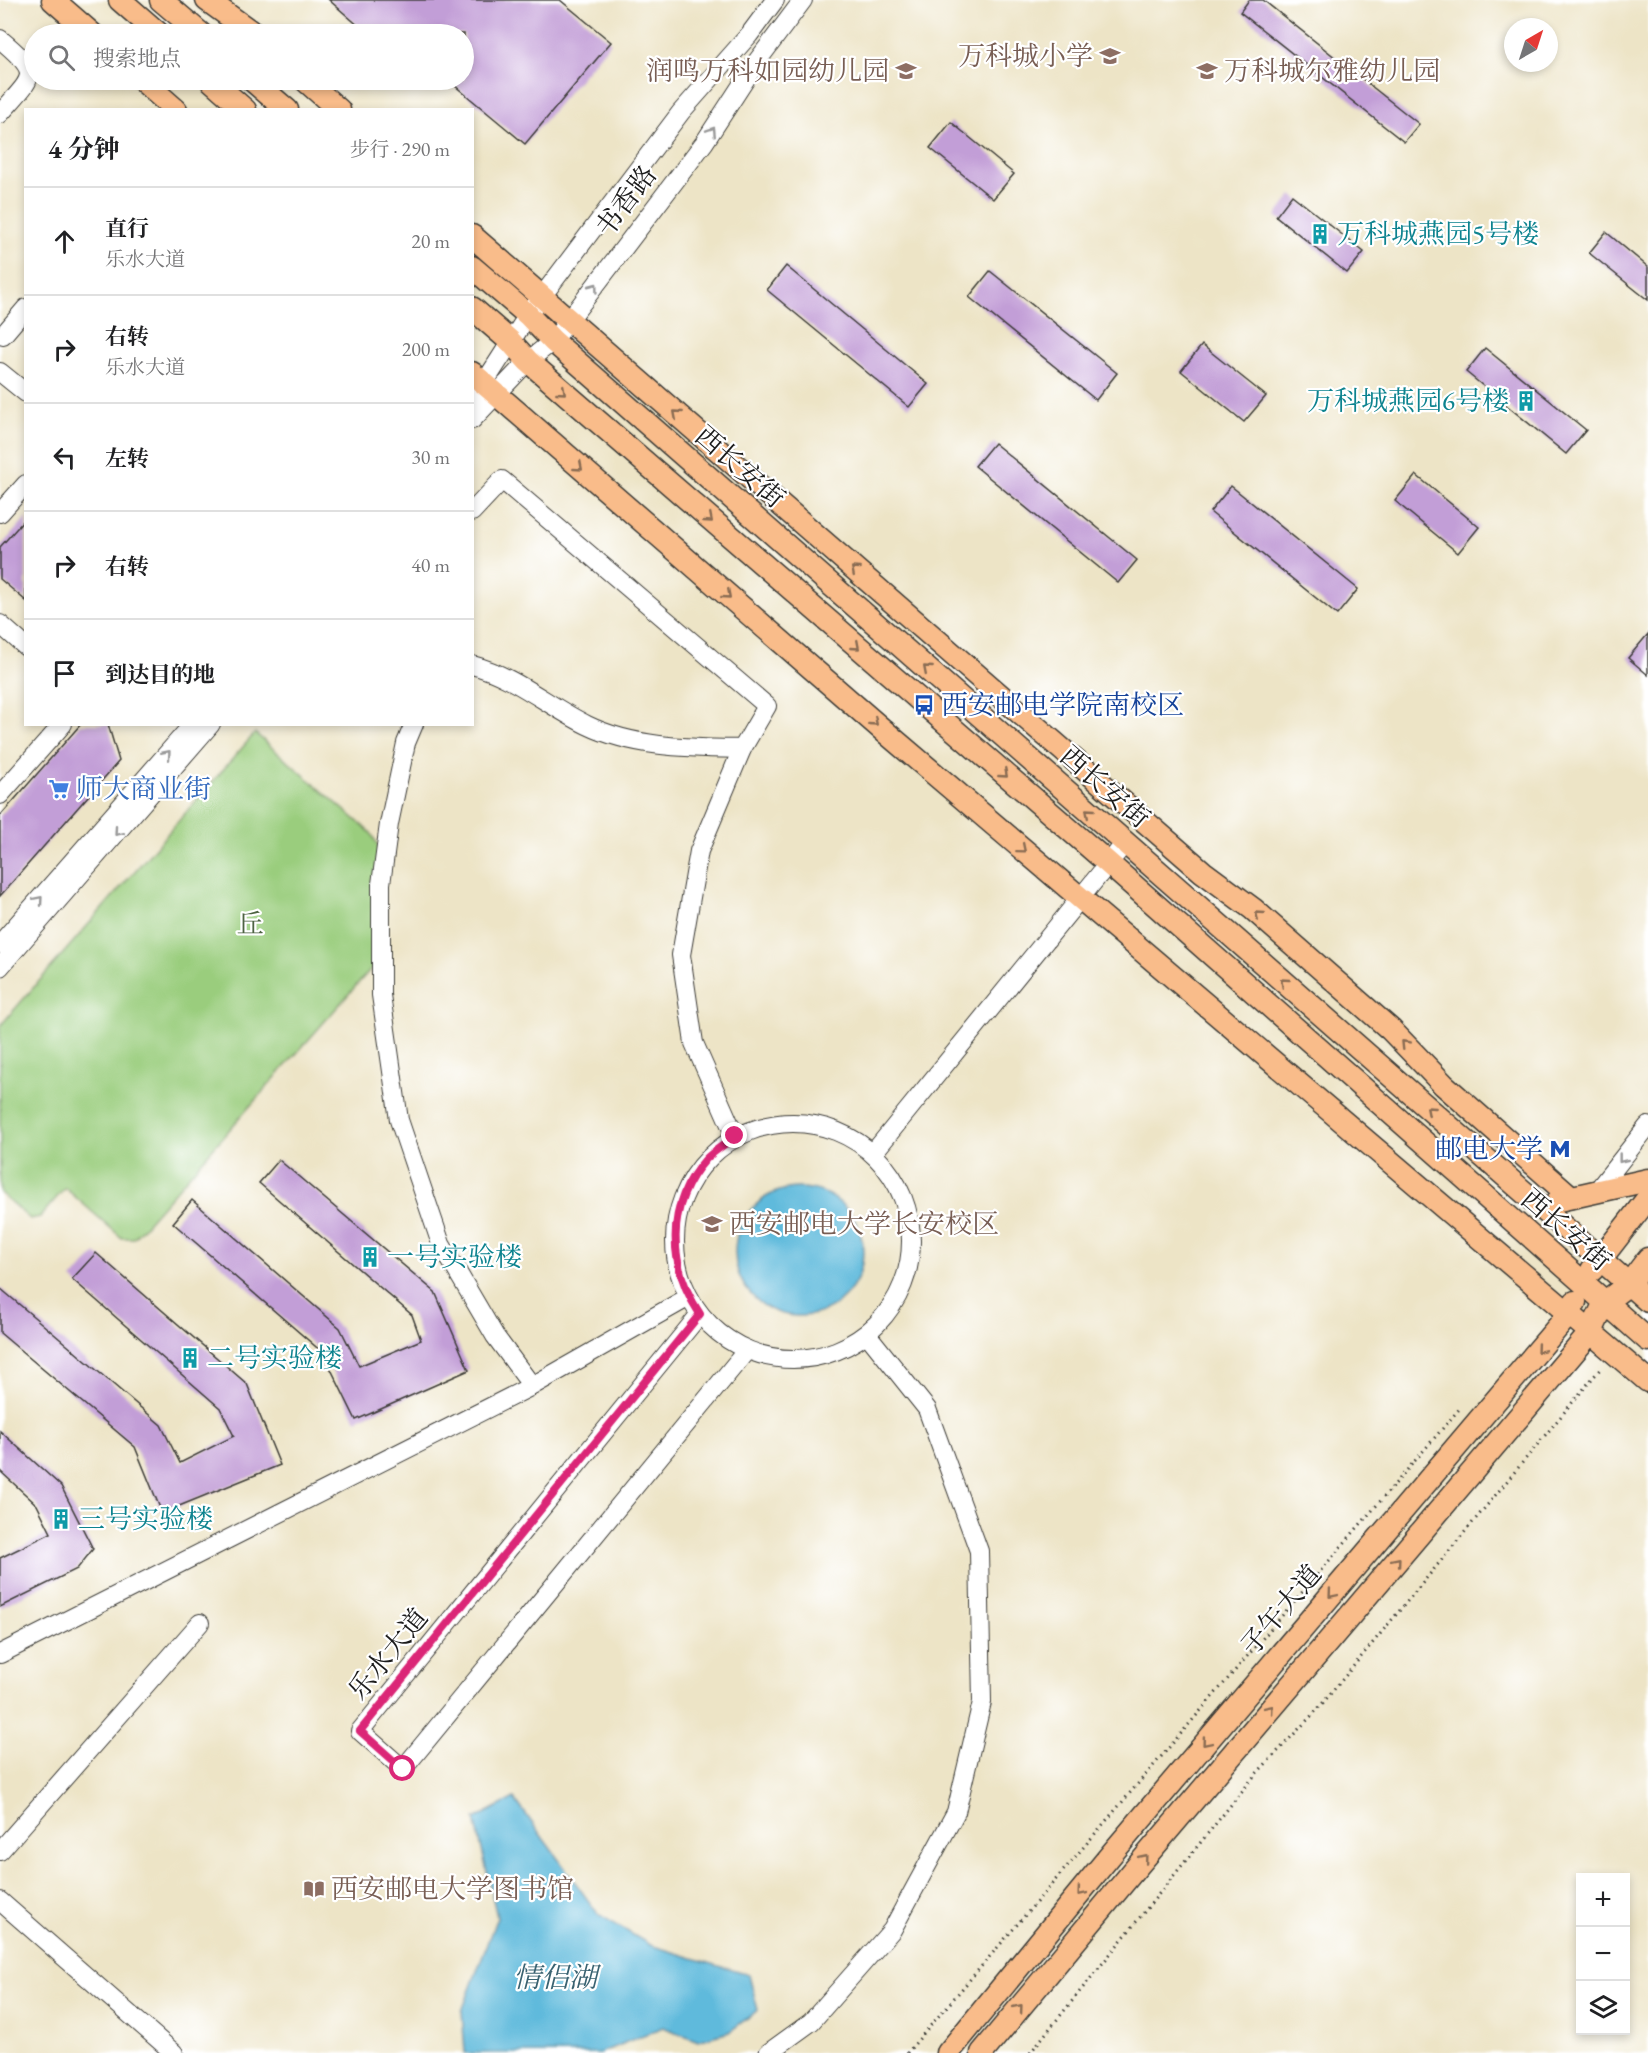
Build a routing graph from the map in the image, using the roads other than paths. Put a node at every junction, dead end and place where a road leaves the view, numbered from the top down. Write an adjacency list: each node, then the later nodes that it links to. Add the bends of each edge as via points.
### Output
1 (53, 0): 7 (main road)
2 (120, 0): 8 (main road)
3 (161, 0): 9 (main road)
4 (207, 0): 10 (main road)
5 (775, 0): 25 (street, 书香路, via 681,112)
6 (803, 0): 29 (street, 书香路, one-way to 6, via 704,142)
7 (81, 24)
8 (148, 24)
9 (189, 24)
10 (240, 24)
11 (0, 39): 12 (street)
12 (24, 60)
13 (24, 87): 22 (street)
14 (153, 90): 18 (main road)
15 (222, 90): 19 (main road)
16 (264, 90): 20 (main road)
17 (316, 90): 21 (main road)
18 (174, 108)
19 (243, 108)
20 (285, 108)
21 (337, 108)
22 (0, 114)
23 (474, 238): 25 (main road)
24 (474, 269): 27 (main road, 西长安街)
25 (542, 297): 27 (street, 书香路); 29 (main road)
26 (474, 310): 31 (main road, 西长安街)
27 (528, 315): 31 (street, 书香路); 32 (main road, 西长安街)
28 (23, 317): 30 (street)
29 (569, 320): 32 (street, 书香路); 60 (main road, one-way to 29, via 1253,909 1203,872)
30 (1, 335)
31 (510, 341): 33 (main road, 西长安街); 35 (street, 书香路)
32 (553, 341): 33 (street, 书香路); 50 (main road, 西长安街, one-way to 32)
33 (528, 361): 35 (street, 书香路); 51 (main road, 西长安街, one-way to 51)
34 (0, 372): 36 (street)
35 (482, 388): 37 (street, 书香路); 52 (main road, one-way to 52)
36 (24, 391)
37 (474, 414)
38 (24, 486): 40 (street)
39 (474, 510): 48 (street, via 502,480 767,706)
40 (0, 513)
41 (0, 624): 42 (street)
42 (24, 645)
43 (474, 666): 48 (street, via 510,679 588,726 618,737 662,745)
44 (61, 726): 49 (street)
45 (191, 726): 53 (street, one-way to 45)
46 (209, 726): 54 (street, one-way to 54)
47 (413, 726): 77 (street, via 389,824 381,884 381,994 399,1119 441,1244 495,1336)
48 (742, 749): 56 (street, via 699,850 681,954 694,1043)
49 (0, 795)
50 (1125, 843): 51 (street); 62 (main road, 西长安街, one-way to 50)
51 (1108, 863): 52 (street); 65 (main road, 西长安街)
52 (1080, 898): 57 (street); 71 (main road)
53 (0, 944)
54 (0, 967)
55 (1648, 1126): 59 (street, one-way to 59)
56 (735, 1136): 57 (street, via 774,1123 815,1123 853,1138); 67 (street, via 706,1159 680,1207 675,1225 676,1262)
57 (874, 1152): 73 (street, via 904,1196 912,1233 909,1270 894,1305)
58 (1648, 1180): 59 (main road)
59 (1596, 1192): 60 (main road)
60 (1571, 1197): 62 (main road)
61 (1648, 1197): 63 (main road, 子午大道)
62 (1539, 1205): 63 (main road, 西长安街)
63 (1600, 1258): 65 (main road, 子午大道); 66 (main road, 西长安街)
64 (1648, 1259): 66 (main road, 子午大道)
65 (1584, 1283): 69 (main road, 西长安街); 71 (main road, 子午大道)
66 (1629, 1284): 68 (main road, 西长安街); 69 (main road, 子午大道)
67 (689, 1297): 70 (street); 77 (street)
68 (1648, 1301)
69 (1605, 1302): 72 (main road, 子午大道); 74 (main road, 西长安街)
70 (700, 1314): 75 (street, via 722,1335); 75 (street, 乐水大道, via 360,1731 403,1769)
71 (1569, 1314): 72 (main road); 84 (main road, 子午大道, one-way to 84)
72 (1591, 1332): 76 (main road); 85 (main road, 子午大道, one-way to 72)
73 (867, 1334): 75 (street, via 842,1349 811,1358 778,1358); 83 (street, via 927,1409 979,1551 982,1702 956,1812 892,1930 811,2022)
74 (1648, 1340)
75 (747, 1350)
76 (1648, 1381)
77 (532, 1386): 79 (street)
78 (200, 1623): 80 (street)
79 (0, 1654)
80 (0, 1851)
81 (0, 1901): 82 (street)
82 (174, 2053)
83 (768, 2053)
84 (948, 2053)
85 (982, 2053)

